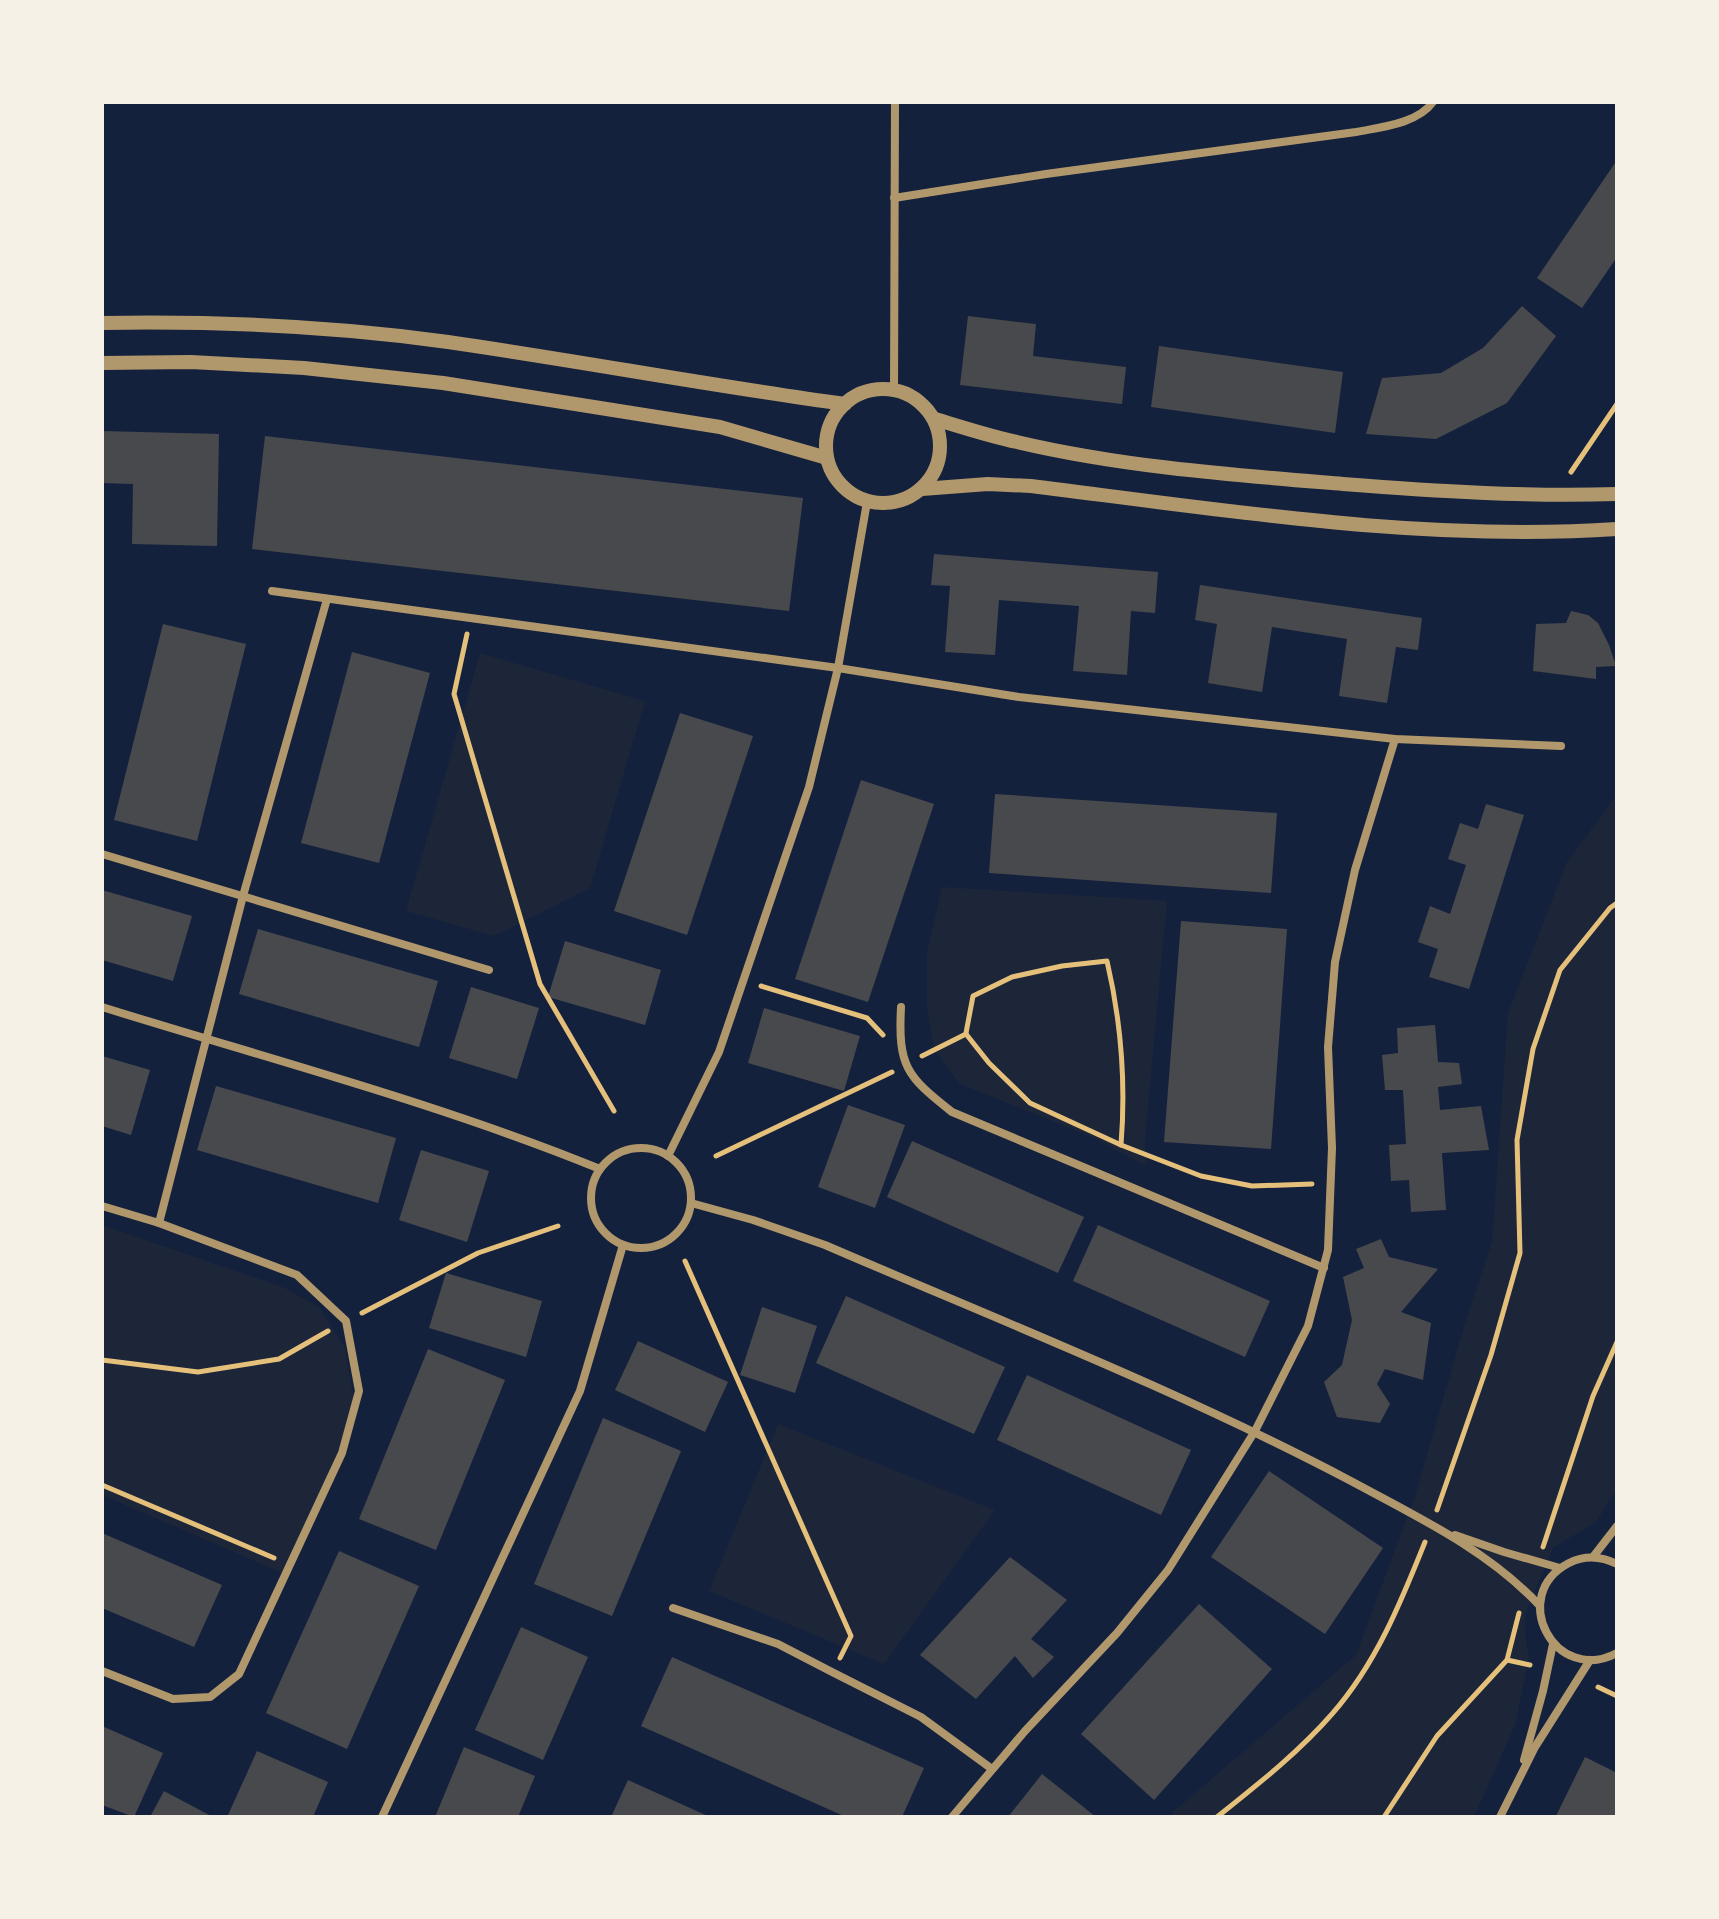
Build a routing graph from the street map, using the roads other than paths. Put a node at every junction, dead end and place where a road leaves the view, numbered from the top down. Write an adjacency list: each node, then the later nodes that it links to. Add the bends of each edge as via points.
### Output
1 (895, 102): 3 (street)
2 (1433, 102): 3 (street, via 1396,125 1369,130)
3 (894, 198): 6 (street)
4 (102, 323): 7 (street, via 344,330)
5 (102, 363): 9 (street, via 304,368 443,383 720,427)
6 (894, 390): 7 (street, via 876,389); 8 (street, via 910,395)
7 (845, 404): 9 (street, via 832,419)
8 (935, 419): 10 (street, via 940,456); 11 (street, via 1087,456 1245,476 1424,490)
9 (827, 458): 12 (street, via 841,485)
10 (922, 489): 12 (street, via 887,504); 13 (street, via 1031,486 1446,532)
11 (1617, 494)
12 (867, 502): 16 (street)
13 (1617, 529)
14 (272, 591): 15 (street)
15 (327, 599): 16 (street); 20 (street)
16 (838, 668): 17 (street, via 1019,697); 25 (street, via 809,787 745,981 719,1052)
17 (1395, 739): 18 (street); 31 (street, via 1355,870 1335,962)
18 (1561, 746)
19 (102, 854): 20 (street)
20 (243, 896): 21 (street); 24 (street)
21 (489, 970)
22 (102, 1007): 24 (street)
23 (901, 1007): 31 (street, via 903,1061 924,1091 952,1112)
24 (205, 1040): 26 (street, via 345,1080); 29 (street)
25 (668, 1156): 26 (street, via 639,1148 624,1151); 27 (street, via 689,1181)
26 (600, 1169): 30 (street, via 591,1197 593,1212 609,1237)
27 (691, 1203): 30 (street, via 687,1218 668,1241 653,1247); 32 (street, via 825,1245)
28 (102, 1206): 29 (street)
29 (159, 1223): 43 (street, via 297,1275 346,1321 359,1391 342,1453 239,1674 210,1697 173,1699)
30 (623, 1245): 46 (street, via 580,1391)
31 (1324, 1268): 32 (street, via 1308,1326)
32 (1255, 1431): 34 (street); 44 (street, via 1168,1570)
33 (1617, 1526): 35 (street)
34 (1436, 1527): 37 (street); 38 (street, via 1488,1561)
35 (1593, 1557): 36 (street); 37 (street)
36 (1617, 1564)
37 (1560, 1568): 38 (street, via 1549,1578)
38 (1540, 1606): 40 (street)
39 (673, 1608): 44 (street, via 778,1644 921,1717)
40 (1553, 1644): 42 (street); 45 (street)
41 (1617, 1653): 42 (street)
42 (1590, 1660): 45 (street)
43 (102, 1671)
44 (992, 1769): 47 (street)
45 (1517, 1780): 48 (street)
46 (382, 1817)
47 (952, 1817)
48 (1500, 1817)

